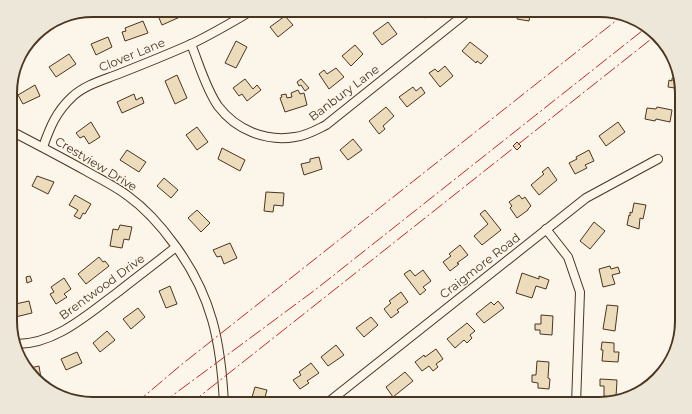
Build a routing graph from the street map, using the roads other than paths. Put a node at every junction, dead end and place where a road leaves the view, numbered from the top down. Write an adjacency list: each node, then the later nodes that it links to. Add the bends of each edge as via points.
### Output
1 (240, 17): 3 (street, Clover Lane)
2 (461, 17): 3 (street, Banbury Lane, via 326,125 296,137 263,136 240,127 228,117 212,95)
3 (191, 44): 5 (street, Clover Lane, via 81,90 55,117)
4 (17, 134): 5 (street, Crestview Drive)
5 (43, 147): 8 (street, Crestview Drive, via 129,196 161,226)
6 (658, 159): 7 (street, Craigmore Road, via 586,198)
7 (546, 229): 11 (street, Craigmore Road); 12 (street, via 568,256 580,292)
8 (176, 247): 9 (street, Brentwood Drive, via 74,325 50,337); 10 (street, Crestview Drive, via 198,282 212,317 220,349)
9 (20, 343)
10 (224, 397)
11 (335, 397)
12 (576, 397)

